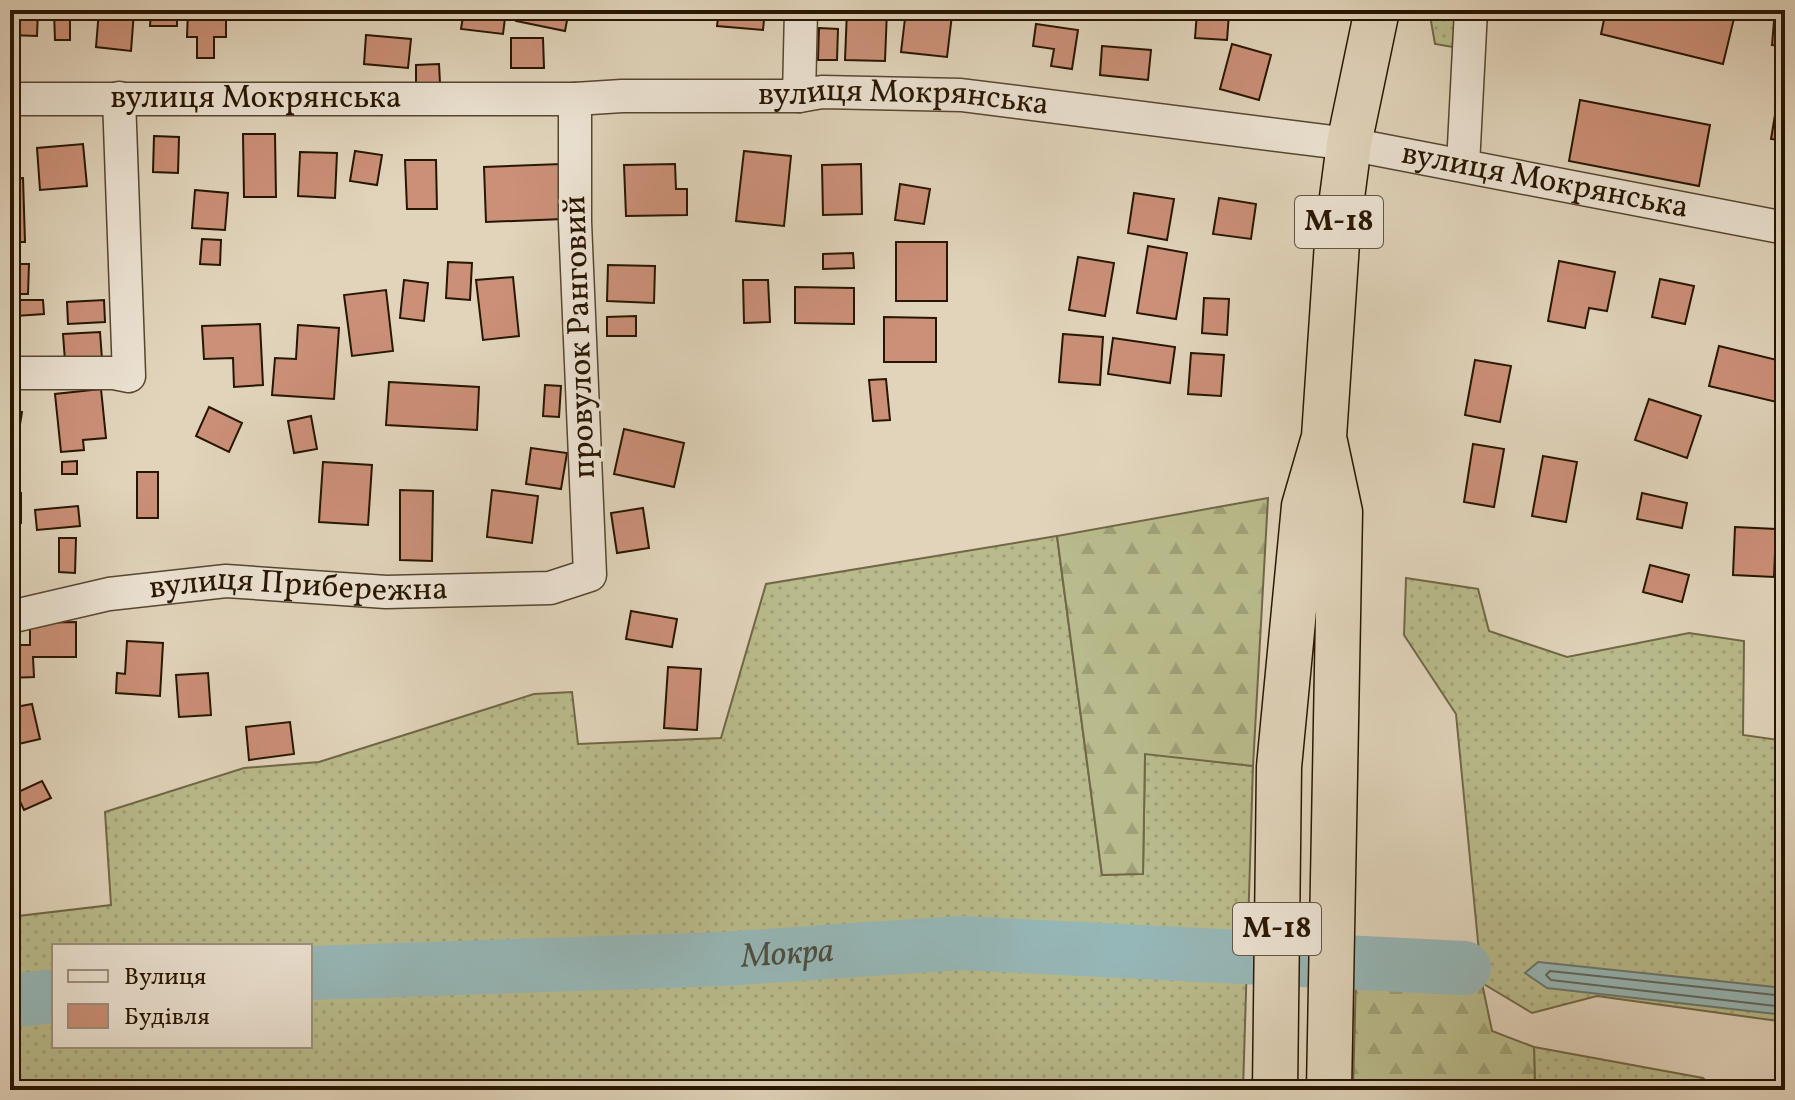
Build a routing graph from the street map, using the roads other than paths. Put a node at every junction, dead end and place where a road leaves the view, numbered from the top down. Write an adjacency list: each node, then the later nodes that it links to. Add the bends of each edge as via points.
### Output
1 (801, 10): 4 (street)
2 (1377, 10): 8 (highway, М-18)
3 (1471, 10): 9 (street)
4 (799, 96): 7 (street, вулиця Мокрянська); 8 (street, вулиця Мокрянська, via 961,95)
5 (119, 98): 6 (street, вулиця Мокрянська); 7 (street, вулиця Мокрянська); 11 (street, via 129,376)
6 (10, 99)
7 (575, 99): 13 (street, провулок Ранговий)
8 (1349, 144): 9 (street, вулиця Мокрянська); 12 (highway, М-18)
9 (1463, 165): 10 (street, вулиця Мокрянська)
10 (1785, 228)
11 (10, 373)
12 (1324, 437): 15 (highway, М-18, via 1304,506 1279,767); 16 (highway, М-18, via 1340,512)
13 (590, 575): 14 (street, вулиця Прибережна, via 550,588 386,592 226,581 109,594)
14 (10, 617)
15 (1275, 1090)
16 (1329, 1090)

